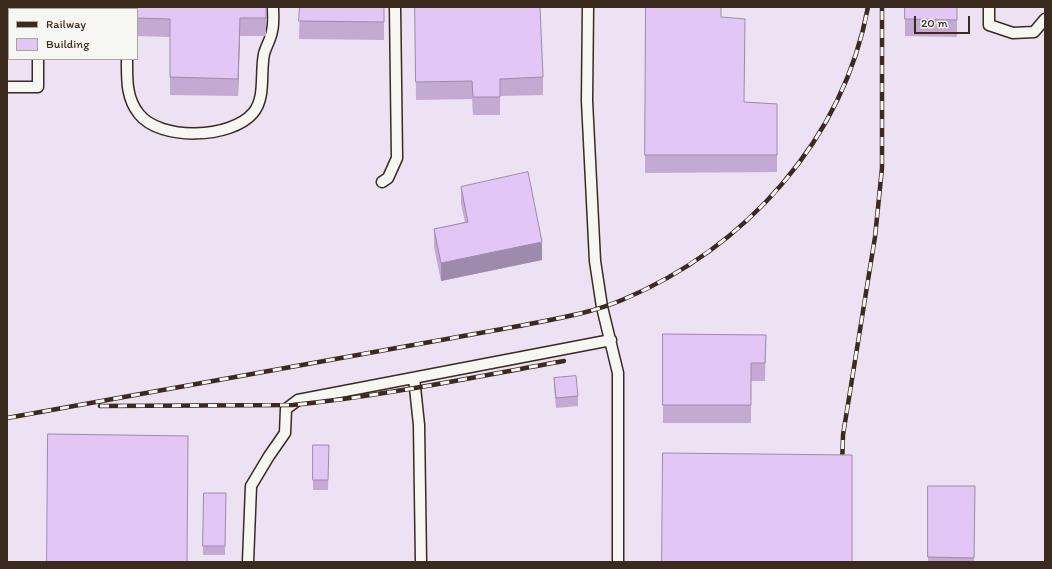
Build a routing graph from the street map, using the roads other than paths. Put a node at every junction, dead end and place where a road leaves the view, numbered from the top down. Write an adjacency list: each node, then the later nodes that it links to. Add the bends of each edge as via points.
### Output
1 (273, 7): 7 (lane, via 272,31 264,55 260,101 243,123 227,130 179,132 152,124 140,115 129,98)
2 (396, 7): 9 (lane, via 397,158 388,178)
3 (588, 7): 10 (lane, via 587,101 595,261 602,307)
4 (989, 7): 5 (lane, via 989,25 1013,33 1034,32)
5 (1045, 19)
6 (38, 60): 8 (lane, via 38,87)
7 (127, 60)
8 (7, 87)
9 (382, 182)
10 (611, 340): 11 (lane); 14 (lane, via 618,373)
11 (414, 378): 12 (lane, via 298,400 286,410 285,434 251,486); 13 (lane, via 419,425)
12 (248, 562)
13 (421, 562)
14 (618, 562)

